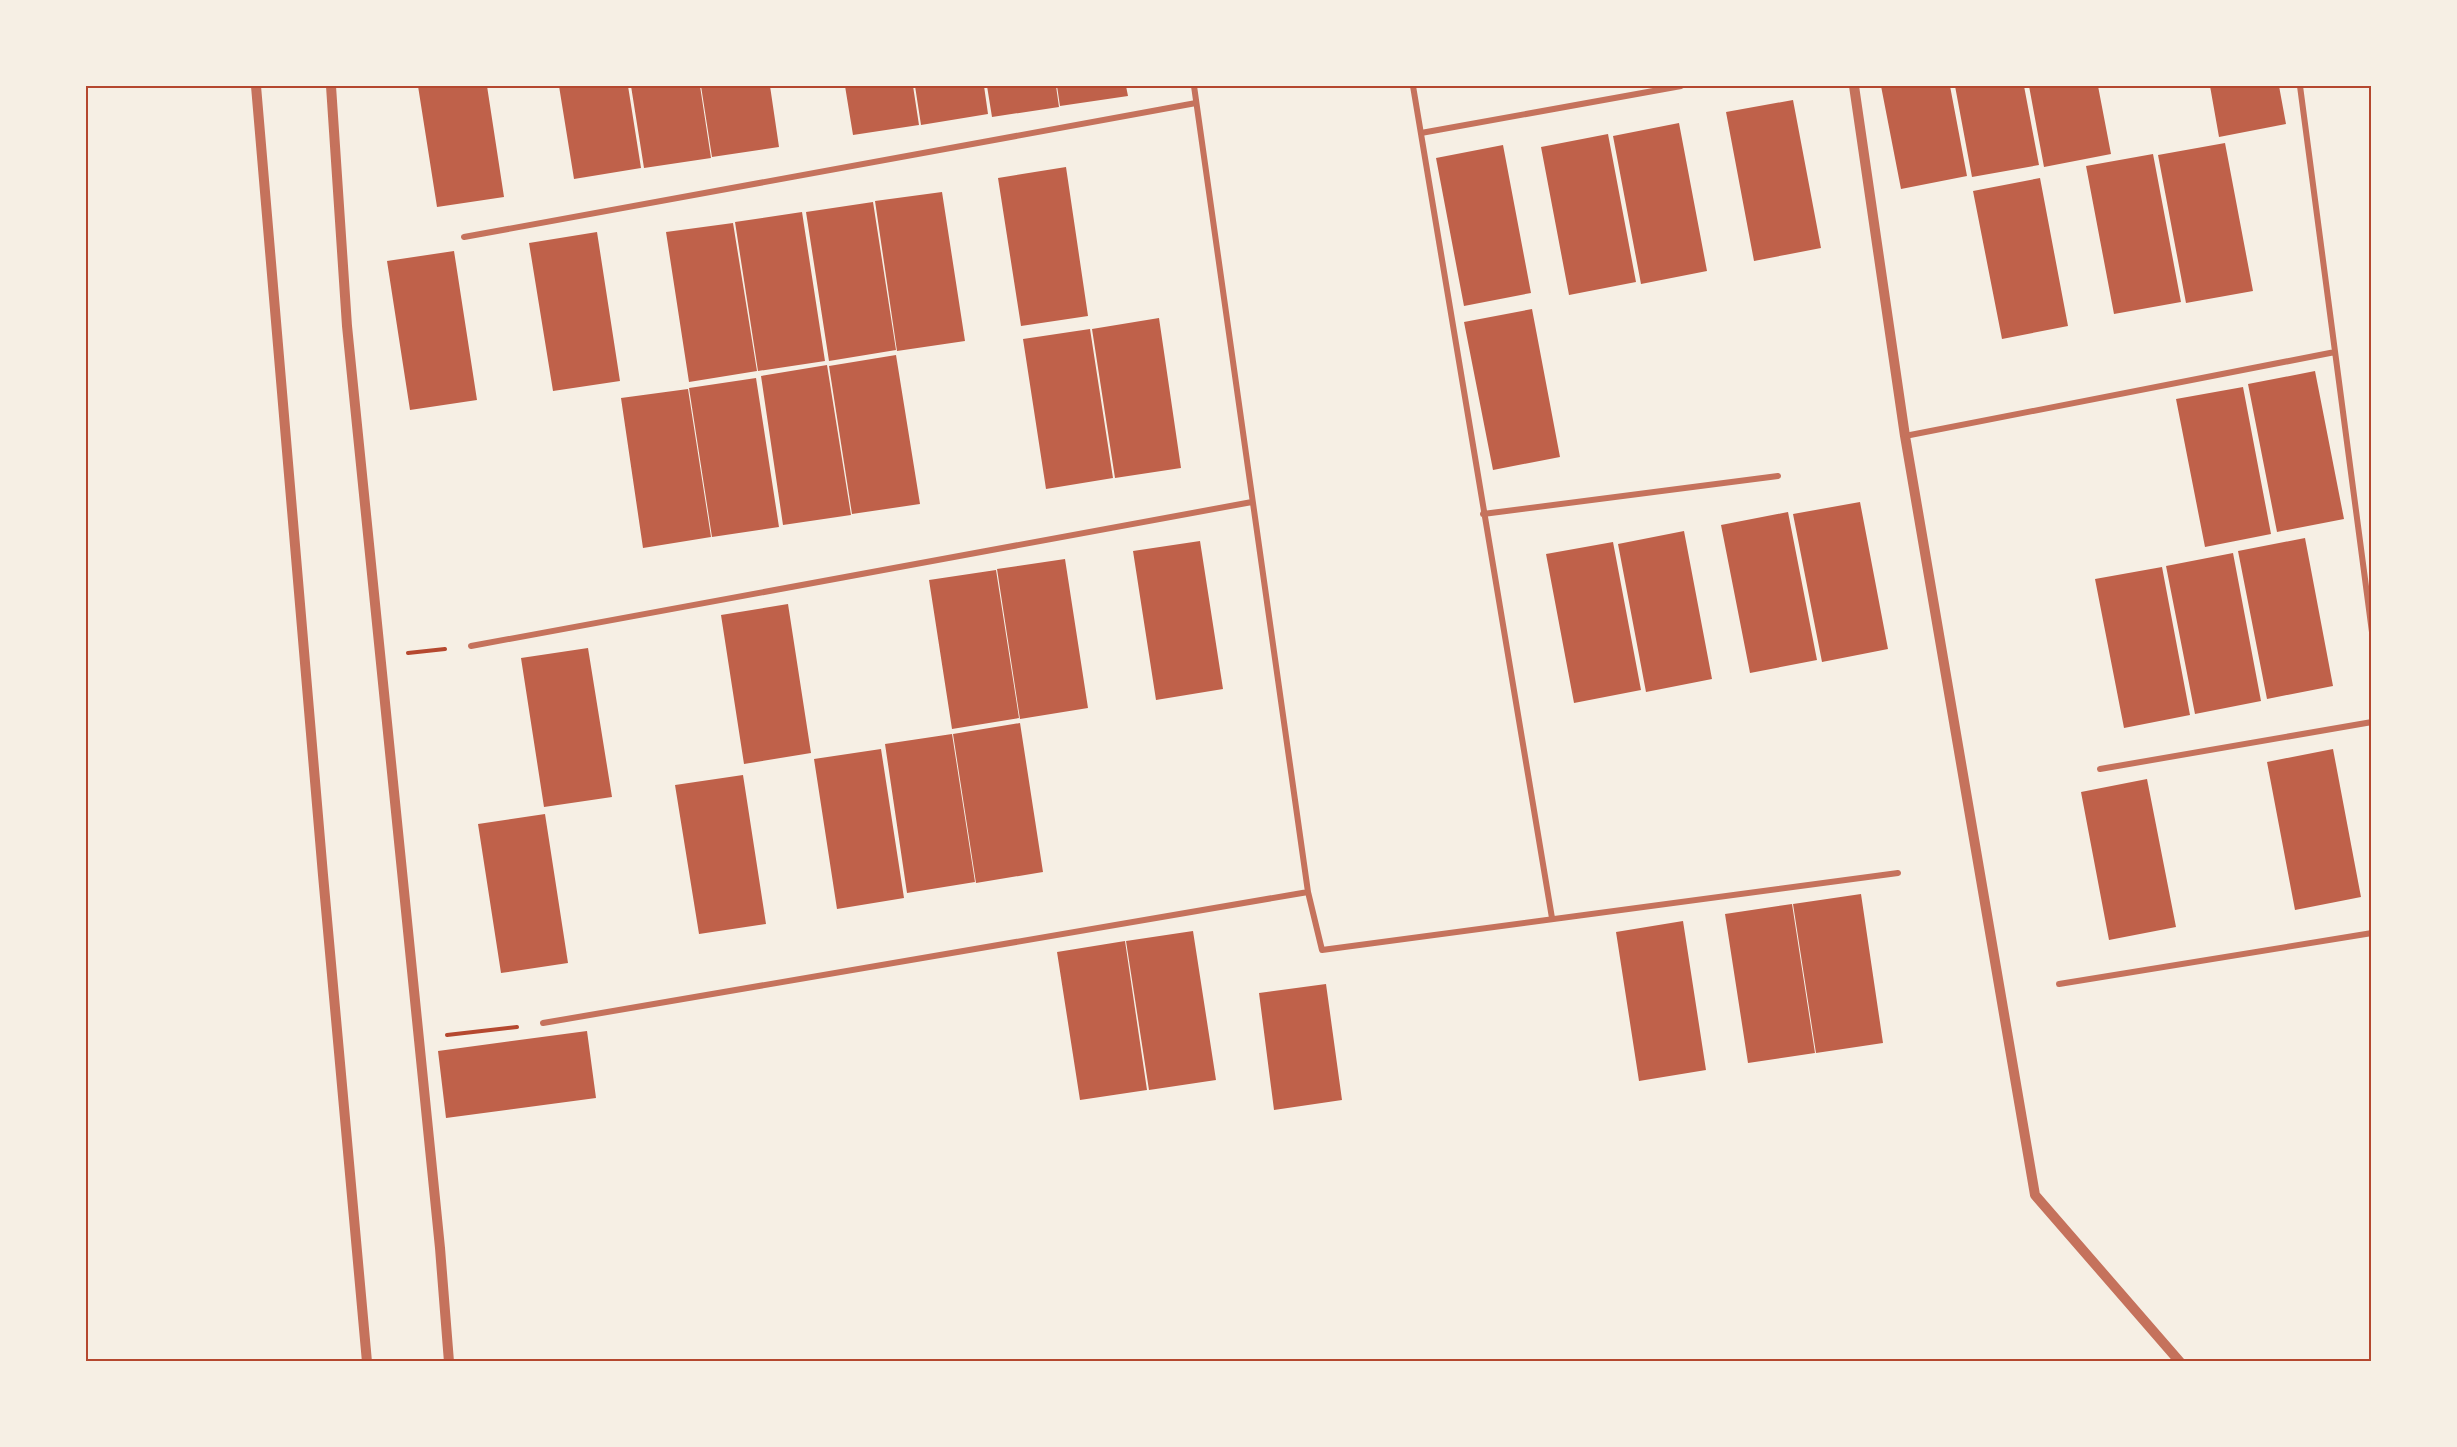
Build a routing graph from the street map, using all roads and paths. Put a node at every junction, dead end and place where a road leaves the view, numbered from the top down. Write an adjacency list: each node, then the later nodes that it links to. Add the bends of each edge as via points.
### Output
1 (256, 86): 28 (street)
2 (332, 86): 18 (street, via 347,326)
3 (1194, 86): 8 (street)
4 (1413, 86): 9 (street)
5 (1681, 86): 9 (street)
6 (1854, 86): 12 (street)
7 (2300, 86): 11 (street)
8 (1196, 103): 10 (street); 14 (street)
9 (1421, 133): 15 (street)
10 (464, 237)
11 (2334, 352): 12 (street); 16 (street)
12 (1905, 436): 30 (street, via 2035,1195)
13 (1778, 476): 15 (street)
14 (1252, 502): 17 (street); 22 (street)
15 (1483, 514): 23 (street)
16 (2372, 632)
17 (471, 646): 18 (path)
18 (380, 656): 27 (street)
19 (2372, 722): 20 (street)
20 (2100, 769)
21 (1898, 873): 23 (street)
22 (1308, 892): 23 (street, via 1322,950); 26 (street)
23 (1552, 918)
24 (2372, 933): 25 (street)
25 (2059, 984)
26 (543, 1023): 27 (path)
27 (419, 1039): 29 (street)
28 (367, 1362)
29 (448, 1362)
30 (2180, 1362)

